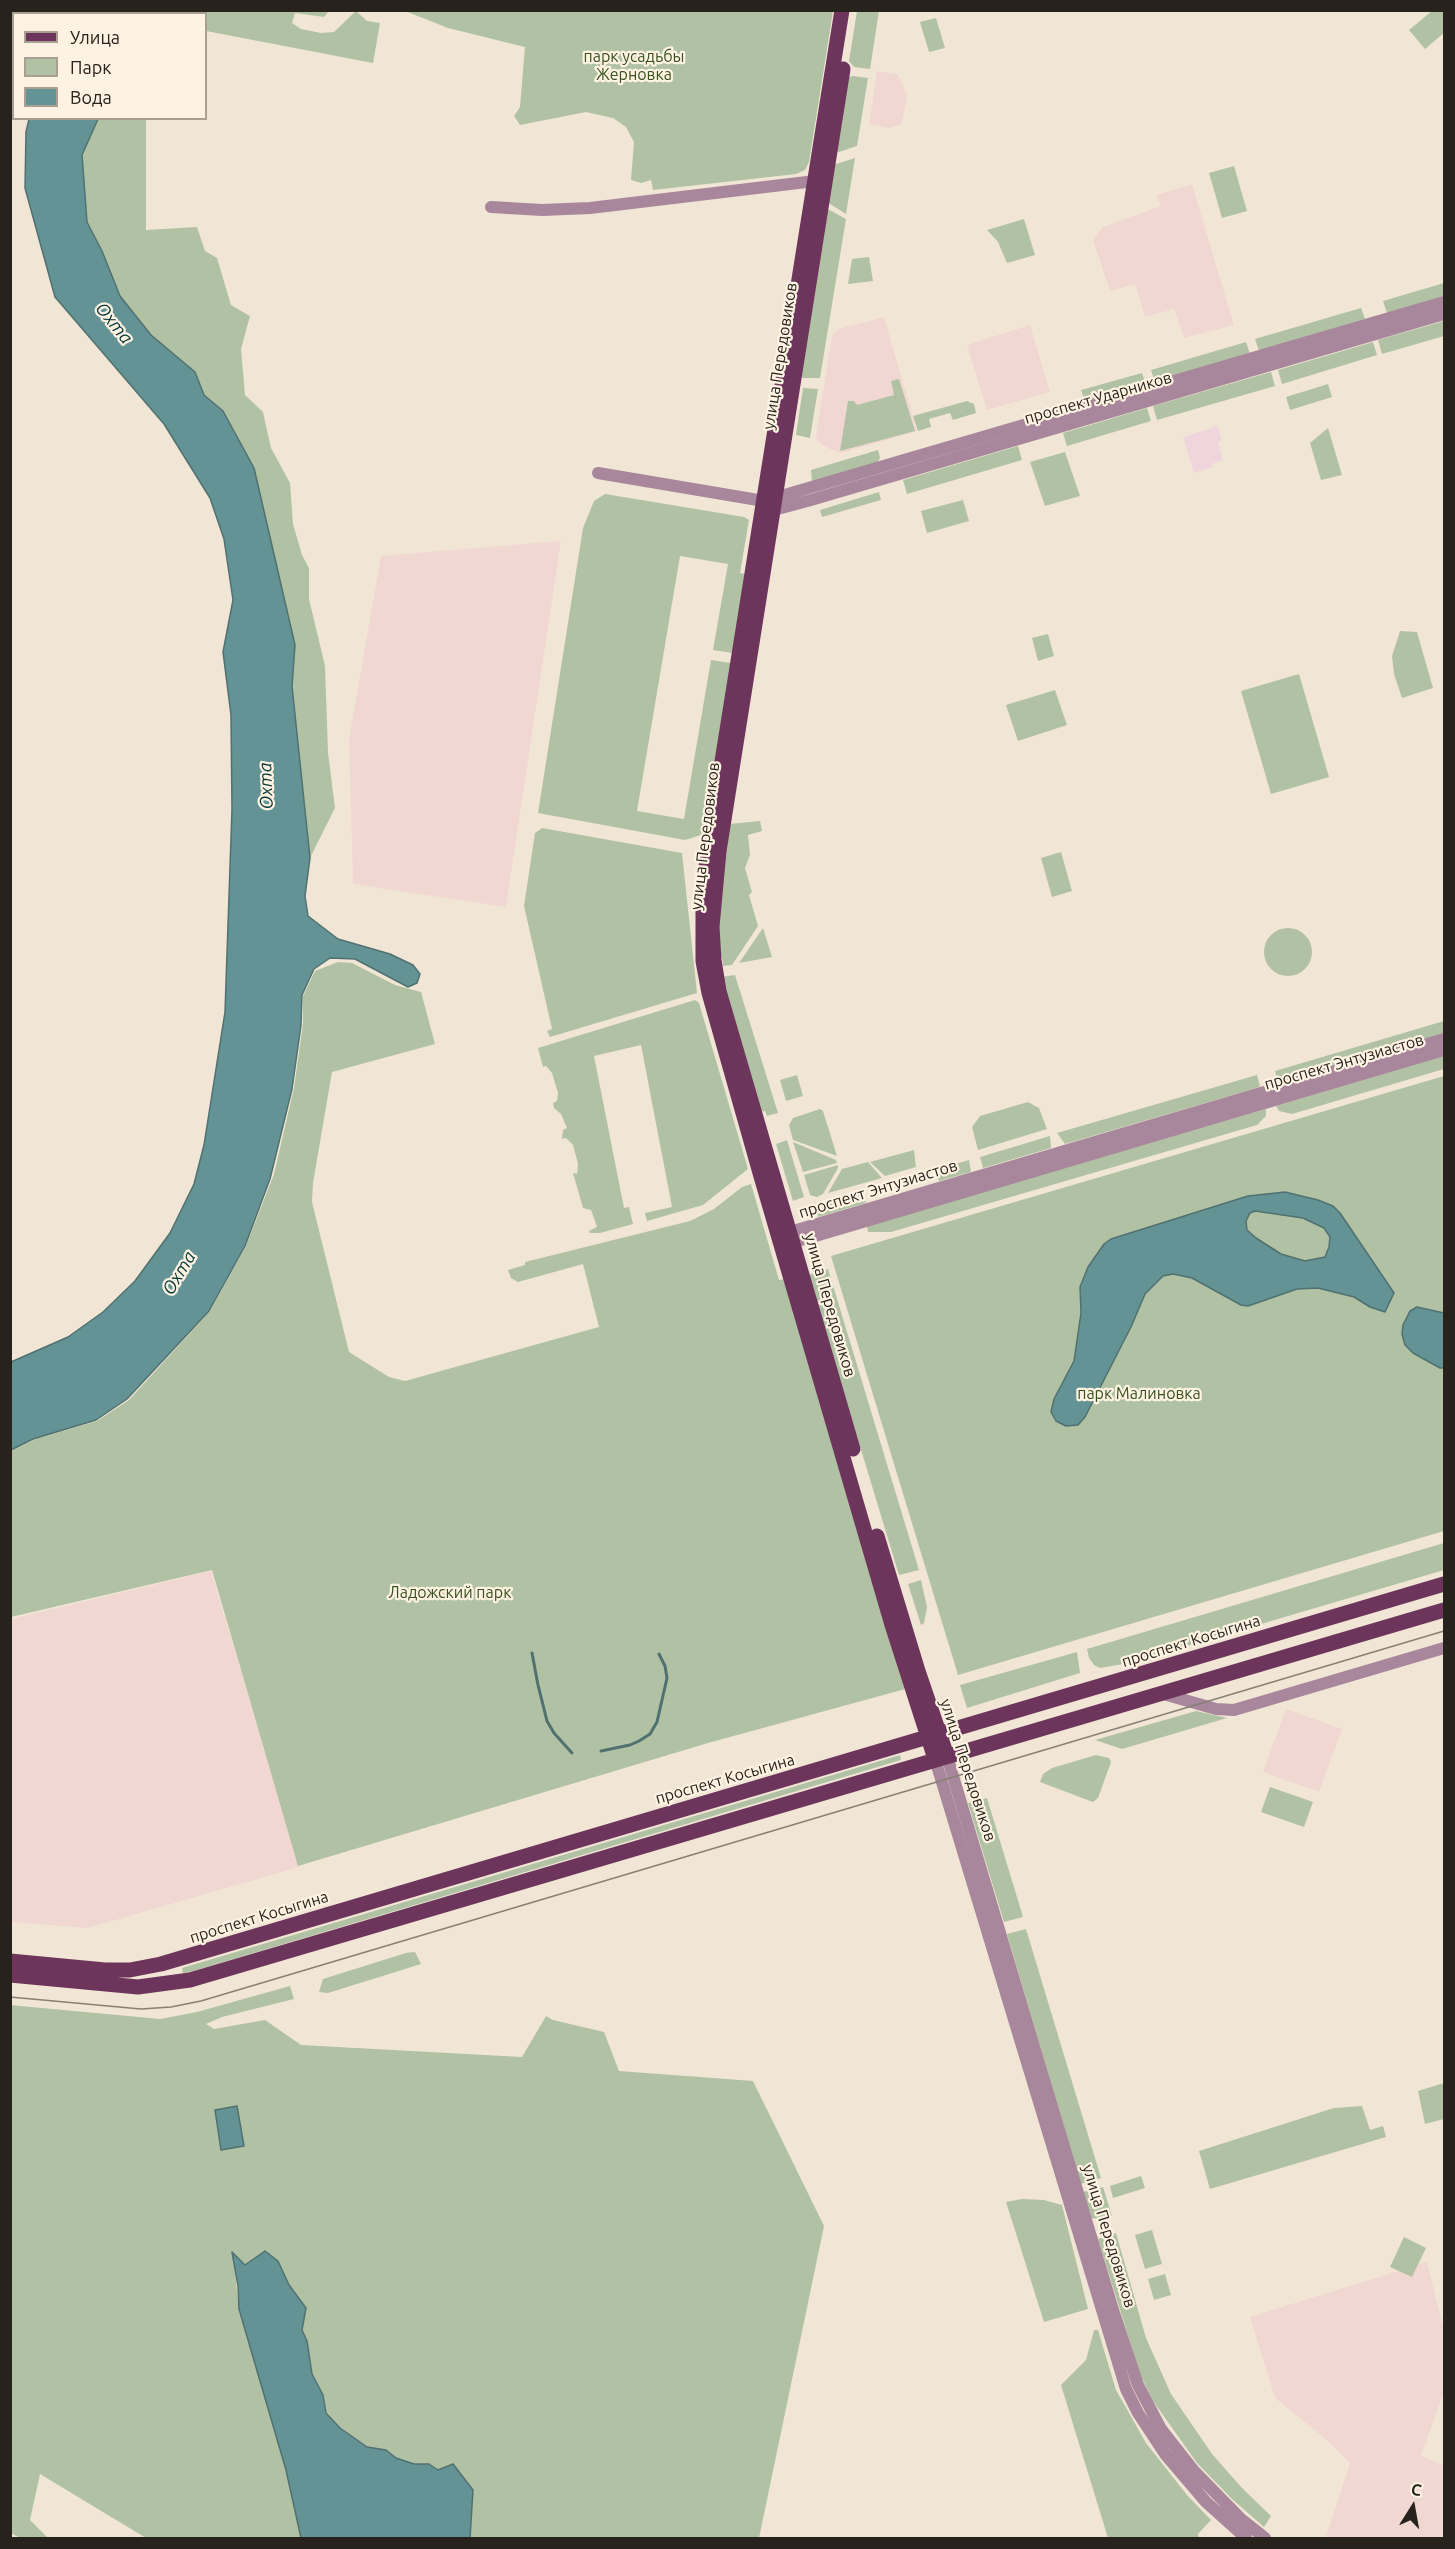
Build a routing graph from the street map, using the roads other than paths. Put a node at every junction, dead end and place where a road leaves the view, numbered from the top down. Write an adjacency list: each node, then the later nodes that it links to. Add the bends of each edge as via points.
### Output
1 (842, 10): 3 (main road, улица Передовиков)
2 (852, 10): 9 (main road, улица Передовиков)
3 (815, 181): 4 (street, via 590,208); 9 (main road, улица Передовиков)
4 (491, 207)
5 (1444, 302): 7 (street, проспект Ударников)
6 (1444, 314): 7 (street, проспект Ударников)
7 (1146, 396): 9 (street, проспект Ударников)
8 (598, 473): 9 (street, проспект Ударников)
9 (771, 503): 12 (main road, улица Передовиков, via 710,838 702,928 709,993)
10 (1444, 1039): 12 (street, проспект Энтузиастов)
11 (1444, 1050): 12 (street, проспект Энтузиастов)
12 (788, 1238): 17 (main road, улица Передовиков, via 892,1625)
13 (1444, 1584): 17 (main road, проспект Косыгина)
14 (1444, 1610): 16 (main road)
15 (1444, 1648): 16 (street, via 1234,1710 1216,1709)
16 (1160, 1693): 18 (main road)
17 (933, 1736): 18 (main road, улица Передовиков); 19 (main road, проспект Косыгина, via 153,1966 105,1970)
18 (941, 1758): 20 (main road, via 190,1980 138,1987); 21 (street, улица Передовиков, via 1126,2389 1165,2454 1206,2502); 22 (street, улица Передовиков, via 1138,2385 1161,2428 1194,2471)
19 (10, 1961)
20 (10, 1975)
21 (1246, 2538)
22 (1264, 2538)

